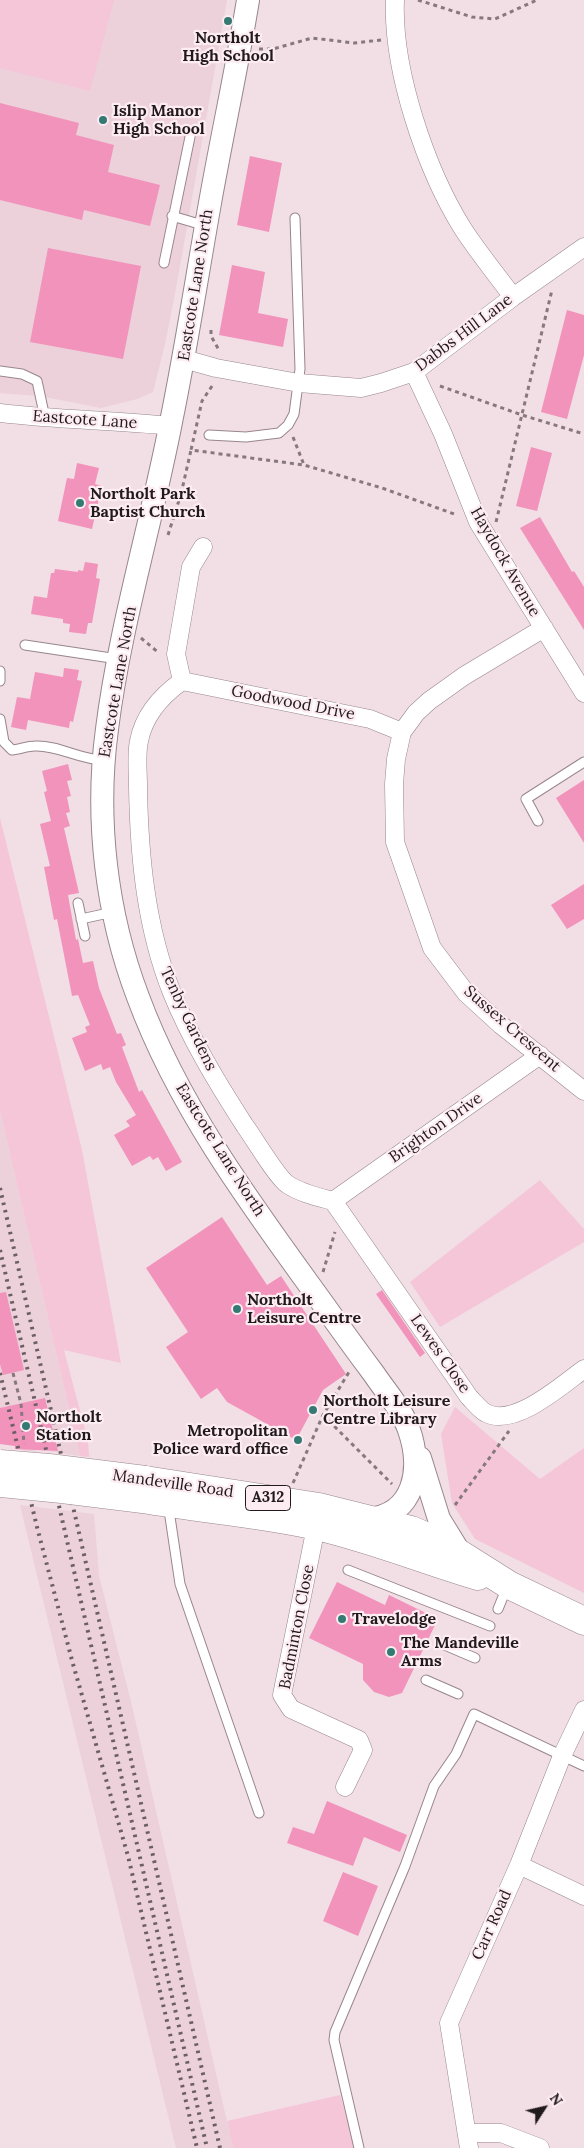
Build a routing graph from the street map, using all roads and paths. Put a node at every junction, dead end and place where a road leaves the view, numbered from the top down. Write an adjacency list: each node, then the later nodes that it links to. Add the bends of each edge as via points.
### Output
1 (248, 0): 6 (street, Eastcote Lane North)
2 (395, 0): 5 (street)
3 (418, 0): 4 (path, via 472,17 495,18)
4 (537, 0)
5 (397, 38): 6 (path, via 354,43 312,38 273,49); 14 (street, via 418,131 440,186 463,229)
6 (240, 48): 10 (street, Eastcote Lane North)
7 (191, 132): 8 (lane)
8 (172, 216): 10 (lane); 12 (lane)
9 (295, 218): 20 (lane)
10 (206, 226): 17 (street, Eastcote Lane North)
11 (584, 247): 13 (street, Dabbs Hill Lane)
12 (164, 263)
13 (549, 271): 14 (street, Dabbs Hill Lane); 24 (path, via 555,278)
14 (513, 297): 19 (street, Dabbs Hill Lane)
15 (211, 330): 16 (path)
16 (219, 350)
17 (184, 358): 20 (street, Dabbs Hill Lane, via 216,368); 27 (street, Eastcote Lane North)
18 (0, 371): 25 (lane, via 22,374 37,381)
19 (414, 372): 20 (street, Dabbs Hill Lane, via 361,388); 33 (street, Haydock Avenue)
20 (299, 383): 26 (lane, via 294,414)
21 (436, 385): 24 (path)
22 (212, 386): 30 (path, via 202,401)
23 (0, 413): 25 (street, Eastcote Lane)
24 (522, 415): 28 (path); 33 (path, via 498,521)
25 (45, 418): 27 (street, Eastcote Lane)
26 (288, 424): 29 (lane, via 279,433 246,437); 31 (path)
27 (171, 426): 38 (street, Eastcote Lane North)
28 (584, 434)
29 (209, 435)
30 (191, 450): 31 (path); 32 (path)
31 (304, 464): 33 (path, via 382,488)
32 (181, 494)
33 (481, 526): 35 (street, Haydock Avenue)
34 (203, 547): 39 (street, via 191,567 176,654)
35 (544, 628): 43 (street, Haydock Avenue); 45 (street, Sussex Crescent, via 464,676 416,713)
36 (137, 634): 39 (path, via 166,660)
37 (25, 645): 38 (lane)
38 (118, 659): 46 (street, Eastcote Lane North)
39 (178, 660): 42 (street)
40 (0, 671): 41 (lane)
41 (0, 681)
42 (182, 681): 45 (street, Goodwood Drive, via 370,719); 55 (street, Tenby Gardens, via 164,694 148,717 138,741 138,828 156,947 173,994 201,1051 260,1148 286,1184)
43 (584, 693)
44 (0, 719): 46 (lane, via 4,742 12,750 45,746 92,760)
45 (402, 732): 53 (street, Sussex Crescent, via 394,784 395,842 432,948 466,993)
46 (104, 760): 50 (street, Eastcote Lane North, via 103,809 109,891)
47 (584, 762): 48 (lane, via 526,799)
48 (538, 821)
49 (78, 902): 51 (lane)
50 (114, 912): 51 (lane); 57 (street, Eastcote Lane North, via 122,951 139,1000 161,1051 196,1116 241,1186)
51 (81, 920): 52 (lane)
52 (85, 936)
53 (540, 1054): 54 (street, Sussex Crescent); 55 (street, Brighton Drive)
54 (584, 1091)
55 (337, 1207): 56 (path, via 323,1272); 60 (street, Lewes Close, via 469,1397 487,1413 506,1417)
56 (318, 1276)
57 (360, 1355): 61 (path); 62 (street, Eastcote Lane North, via 404,1417)
58 (584, 1369): 60 (street, Lewes Close)
59 (13, 1373): 63 (path, via 21,1404)
60 (524, 1411): 73 (path, via 449,1512)
61 (323, 1416): 68 (path); 69 (path)
62 (412, 1441): 65 (street, Eastcote Lane North); 68 (street, Eastcote Lane North, via 415,1470)
63 (25, 1450)
64 (0, 1464): 67 (main road, Mandeville Road / A312, bridge)
65 (424, 1471): 73 (street, Eastcote Lane North); 74 (street, Eastcote Lane North, via 424,1508 418,1523)
66 (0, 1483): 67 (main road, Mandeville Road / A312, bridge, via 62,1489)
67 (144, 1490): 69 (main road, Mandeville Road / A312); 70 (main road, Mandeville Road / A312)
68 (408, 1496): 72 (street, via 384,1516); 74 (street, Eastcote Lane North, via 402,1510)
69 (285, 1501): 71 (main road, Mandeville Road / A312)
70 (170, 1504): 71 (main road, Mandeville Road / A312, via 251,1514); 88 (lane, via 180,1584)
71 (318, 1516): 72 (main road, Mandeville Road / A312); 74 (main road, Mandeville Road / A312); 87 (street, Badminton Close, via 282,1695 291,1709 359,1740 363,1750)
72 (368, 1518): 74 (main road, Mandeville Road / A312)
73 (439, 1519): 75 (street, Eastcote Lane North)
74 (402, 1539): 75 (main road, Mandeville Road / A312, via 428,1536); 77 (main road, Mandeville Road / A312)
75 (460, 1553): 77 (main road, Mandeville Road / A312)
76 (348, 1570): 79 (lane)
77 (503, 1597): 78 (main road, Mandeville Road / A312)
78 (584, 1621)
79 (490, 1626)
80 (440, 1643): 81 (lane)
81 (475, 1658)
82 (426, 1680): 83 (lane)
83 (458, 1694)
84 (584, 1710): 85 (street, Carr Road)
85 (562, 1756): 86 (lane); 89 (street, Carr Road); 92 (lane, via 474,1714 456,1754 434,1786 405,1866 335,2032 334,2040)
86 (584, 1766)
87 (345, 1787)
88 (259, 1813)
89 (519, 1865): 90 (street); 91 (street, Carr Road, via 449,2023)
90 (584, 1896)
91 (468, 2141): 93 (street, via 501,2133)
92 (359, 2148)
93 (540, 2148)

